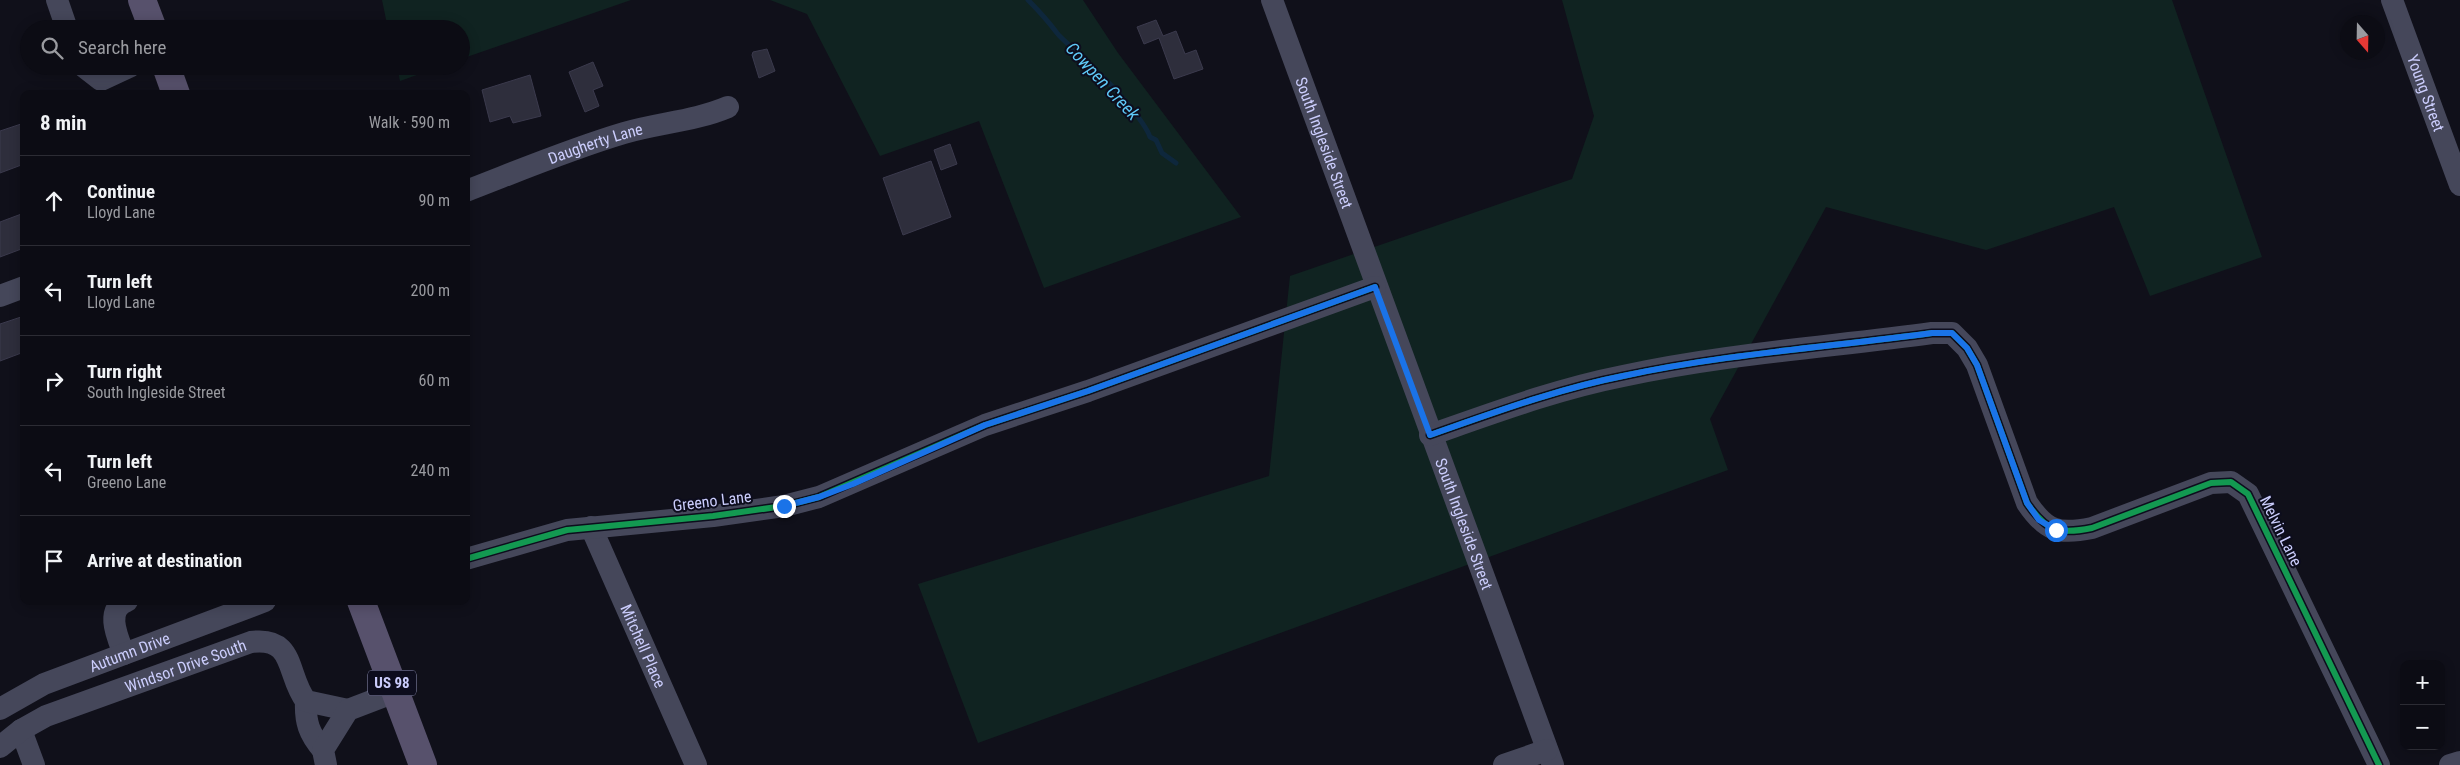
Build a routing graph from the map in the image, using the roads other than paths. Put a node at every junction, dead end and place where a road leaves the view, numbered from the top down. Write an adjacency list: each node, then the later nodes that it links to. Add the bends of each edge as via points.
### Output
1 (57, 0): 5 (street)
2 (142, 0): 6 (main road)
3 (1272, 0): 14 (street, South Ingleside Street)
4 (2392, 0): 12 (street, Young Street)
5 (64, 20)
6 (150, 20)
7 (95, 75): 8 (street, via 101,80)
8 (112, 75)
9 (169, 75): 10 (main road)
10 (175, 90)
11 (728, 107): 13 (street, Daugherty Lane, via 712,114 624,133)
12 (2460, 185)
13 (470, 190)
14 (1375, 287): 17 (street, South Ingleside Street); 18 (street, Greeno Lane, via 985,425 819,497 784,506 712,516)
15 (20, 289): 16 (street)
16 (0, 296)
17 (1430, 435): 30 (street, South Ingleside Street); 37 (street, Melvin Lane, via 1499,411 1622,376 1749,355 1952,333 1967,348 1977,365 2027,503 2039,520 2056,530 2074,532 2092,528 2210,483 2231,482 2248,494)
18 (591, 527): 19 (street, Greeno Lane, via 567,530); 35 (street, Mitchell Place)
19 (470, 558)
20 (121, 605): 23 (street, via 114,613 115,629)
21 (251, 605): 23 (street, Autumn Drive)
22 (362, 605): 24 (main road, US 98)
23 (124, 654): 26 (street, Autumn Drive, via 39,686)
24 (395, 692): 27 (street); 34 (main road, US 98)
25 (306, 701): 27 (street); 28 (street, Windsor Drive South, via 300,694 286,652 275,643 252,642 46,716); 31 (street, via 305,721)
26 (0, 709)
27 (348, 710): 31 (street)
28 (21, 730): 29 (street, Windsor Drive South); 33 (street)
29 (0, 747)
30 (1550, 757): 36 (street)
31 (325, 758)
32 (2460, 762): 38 (street)
33 (34, 765)
34 (423, 765)
35 (696, 765)
36 (1504, 765)
37 (2379, 765)
38 (2450, 765)

